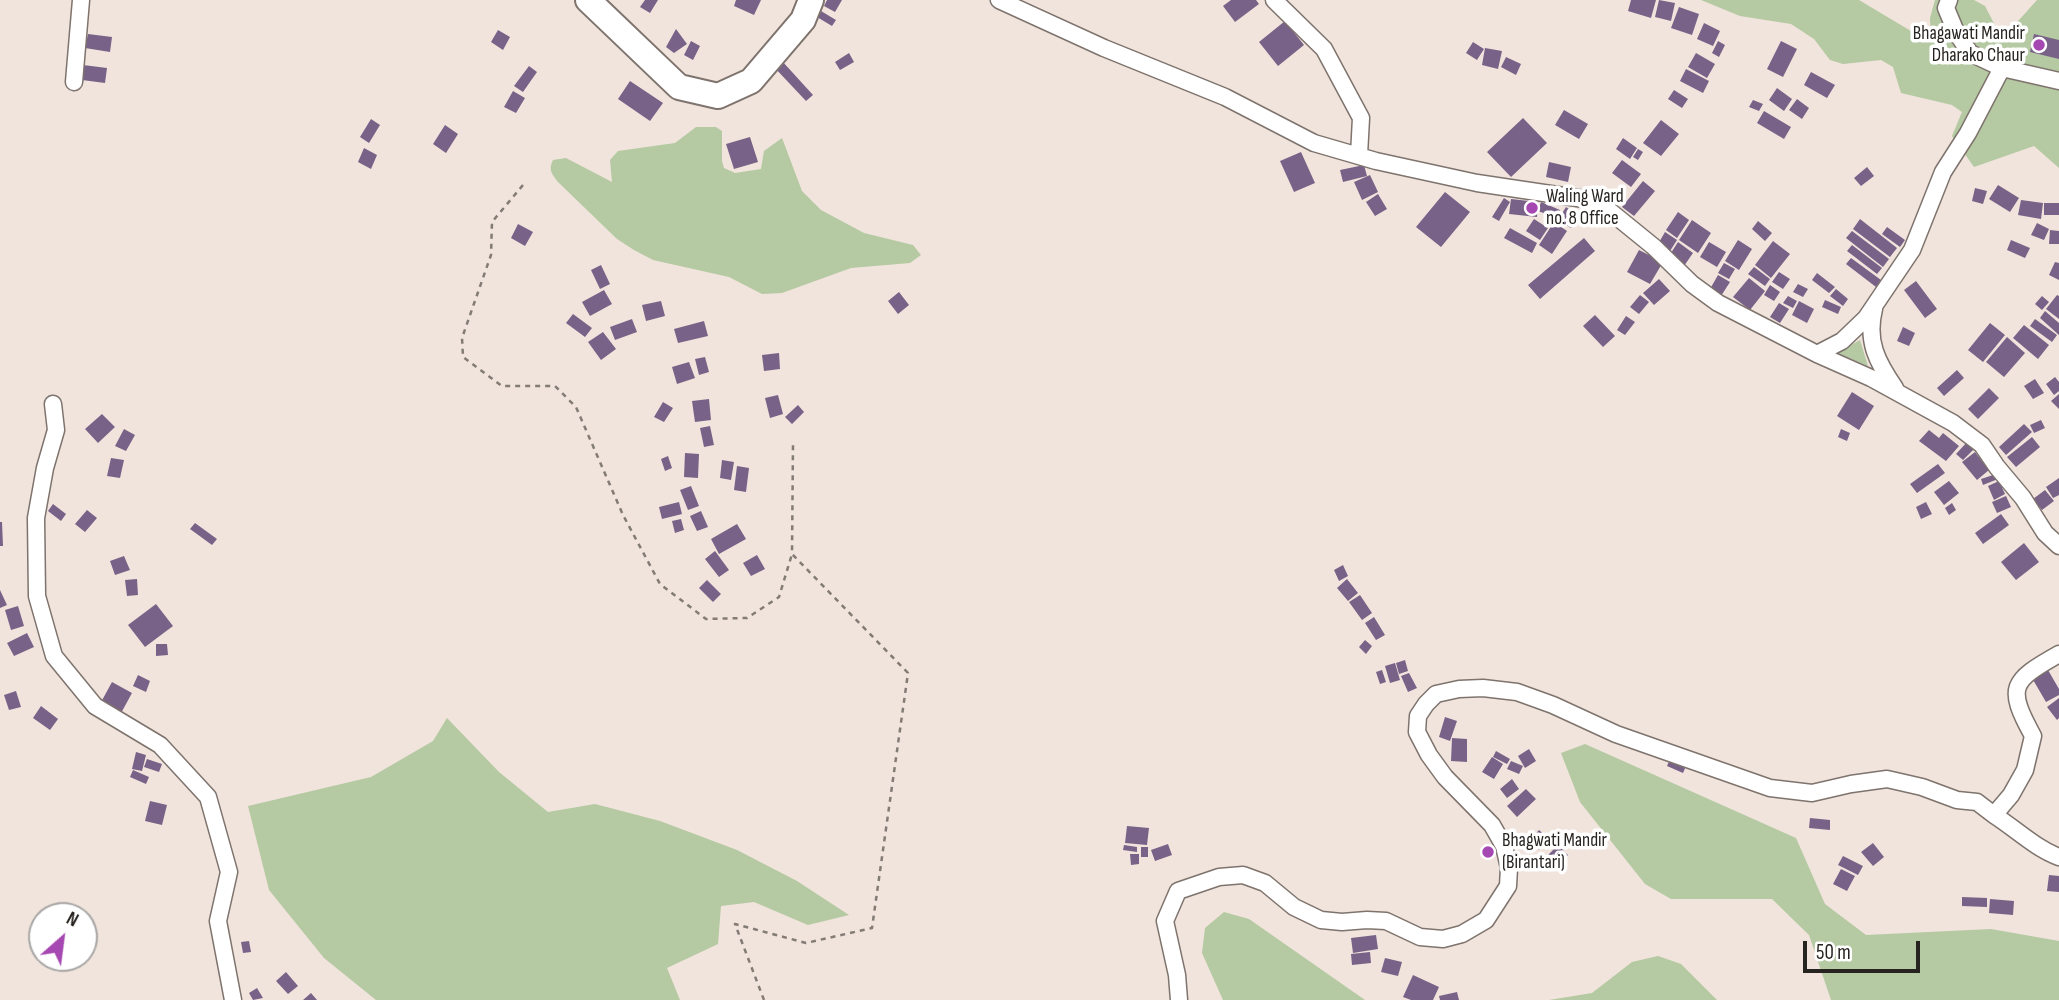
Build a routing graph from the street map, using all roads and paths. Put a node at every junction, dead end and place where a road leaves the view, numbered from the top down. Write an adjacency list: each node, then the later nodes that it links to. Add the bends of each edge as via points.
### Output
1 (81, 0): 8 (street)
2 (588, 0): 3 (highway, via 679,88 718,96 751,81 803,20)
3 (811, 0)
4 (999, 0): 10 (street, via 1224,97 1314,143)
5 (1274, 0): 10 (street, via 1324,49 1361,118)
6 (1949, 0): 7 (street, via 1946,8 1955,32 1970,53)
7 (2002, 68): 9 (street); 12 (street, via 1942,172 1912,250)
8 (74, 82)
9 (2059, 82)
10 (1359, 155): 13 (street, via 1477,183 1584,199 1606,208 1718,303)
11 (523, 185): 18 (path, via 492,222 491,256 462,338 463,357 502,386 555,386 576,407 623,515 660,584 706,619 747,618 779,597)
12 (1875, 305): 13 (street, via 1842,341); 14 (street, via 1871,341 1881,368)
13 (1817, 355): 14 (street)
14 (1899, 393): 17 (street, via 1982,445 2045,533)
15 (52, 404): 22 (street, via 56,430 36,518 37,596 54,656 95,706 160,745 208,796 229,872 218,921)
16 (793, 443): 18 (path)
17 (2059, 545)
18 (792, 554): 23 (path, via 908,673 873,928 806,943 735,924)
19 (2059, 654): 20 (street, via 2018,684 2015,696 2033,736 2025,770)
20 (1994, 815): 21 (street); 24 (street, via 1977,802 1887,779 1812,793 1770,788 1616,734 1517,692 1483,688 1448,691 1436,694 1426,704 1418,716 1418,732 1445,778 1492,825 1504,846 1508,886 1486,920 1443,939 1420,937 1386,921 1321,920 1294,907 1265,883 1243,874 1219,877 1178,891 1165,921)
21 (2059, 858)
22 (233, 1000)
23 (764, 1000)
24 (1179, 1000)

